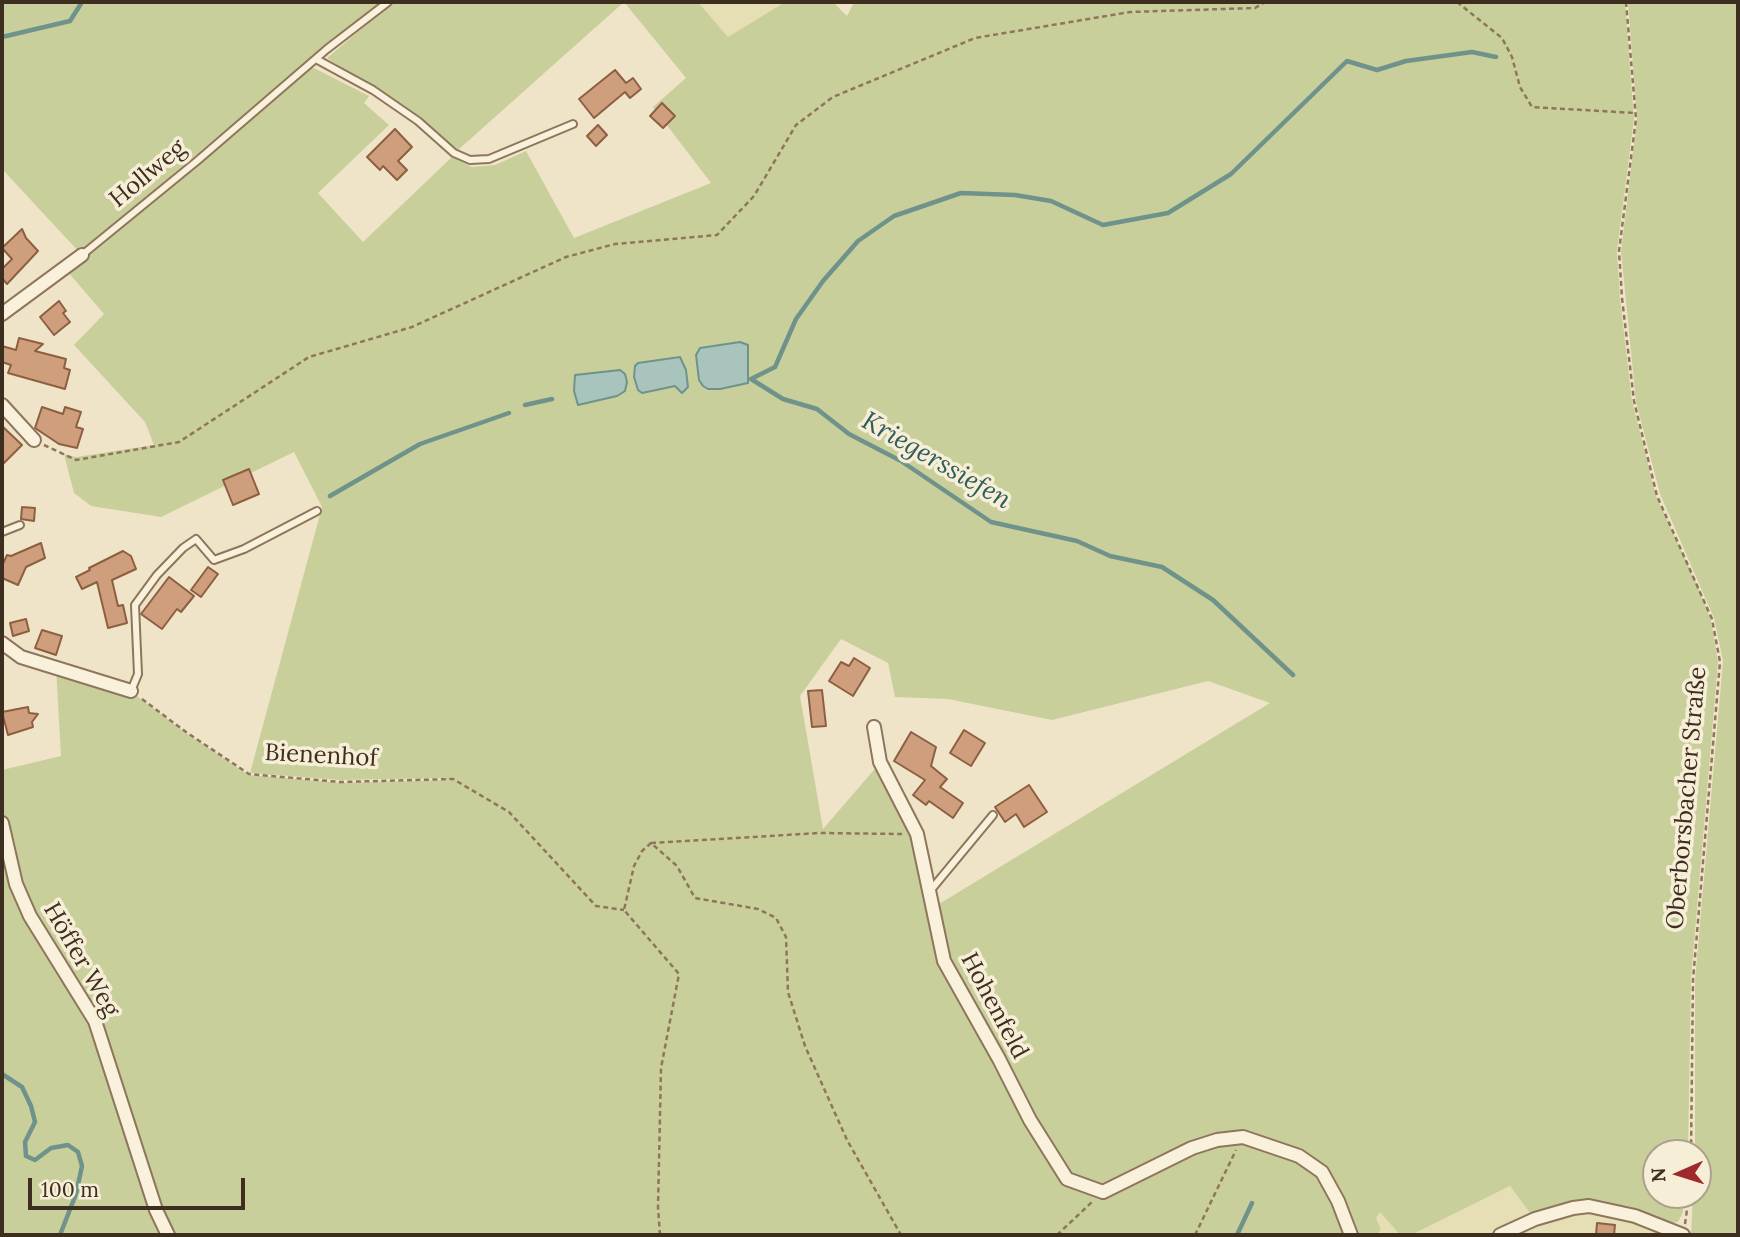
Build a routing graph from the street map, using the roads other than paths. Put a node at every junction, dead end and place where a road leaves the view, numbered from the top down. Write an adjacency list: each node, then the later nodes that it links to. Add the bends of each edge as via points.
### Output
1 (388, 2): 2 (lane, Hollweg)
2 (316, 60): 3 (lane, via 373,90 454,153 470,160 489,159); 4 (lane, Hollweg)
3 (573, 124)
4 (82, 255): 5 (street, Hollweg)
5 (2, 314)
6 (2, 405): 7 (street)
7 (34, 440)
8 (317, 511): 12 (lane, via 214,560 196,539 183,548 135,605 138,674)
9 (20, 525): 10 (lane)
10 (2, 532)
11 (2, 643): 12 (street, via 21,657)
12 (131, 691)
13 (874, 727): 16 (street, Hohenfeld, via 880,762 917,834)
14 (993, 815): 16 (lane)
15 (2, 823): 18 (street, Höffer Weg, via 16,884 30,916 95,1021)
16 (929, 892): 19 (street, Hohenfeld, via 944,961 1067,1179 1103,1192 1192,1148 1242,1137 1299,1156 1322,1172)
17 (1683, 1234): 20 (street, via 1636,1216 1582,1206)
18 (168, 1235)
19 (1351, 1235)
20 (1500, 1235)

